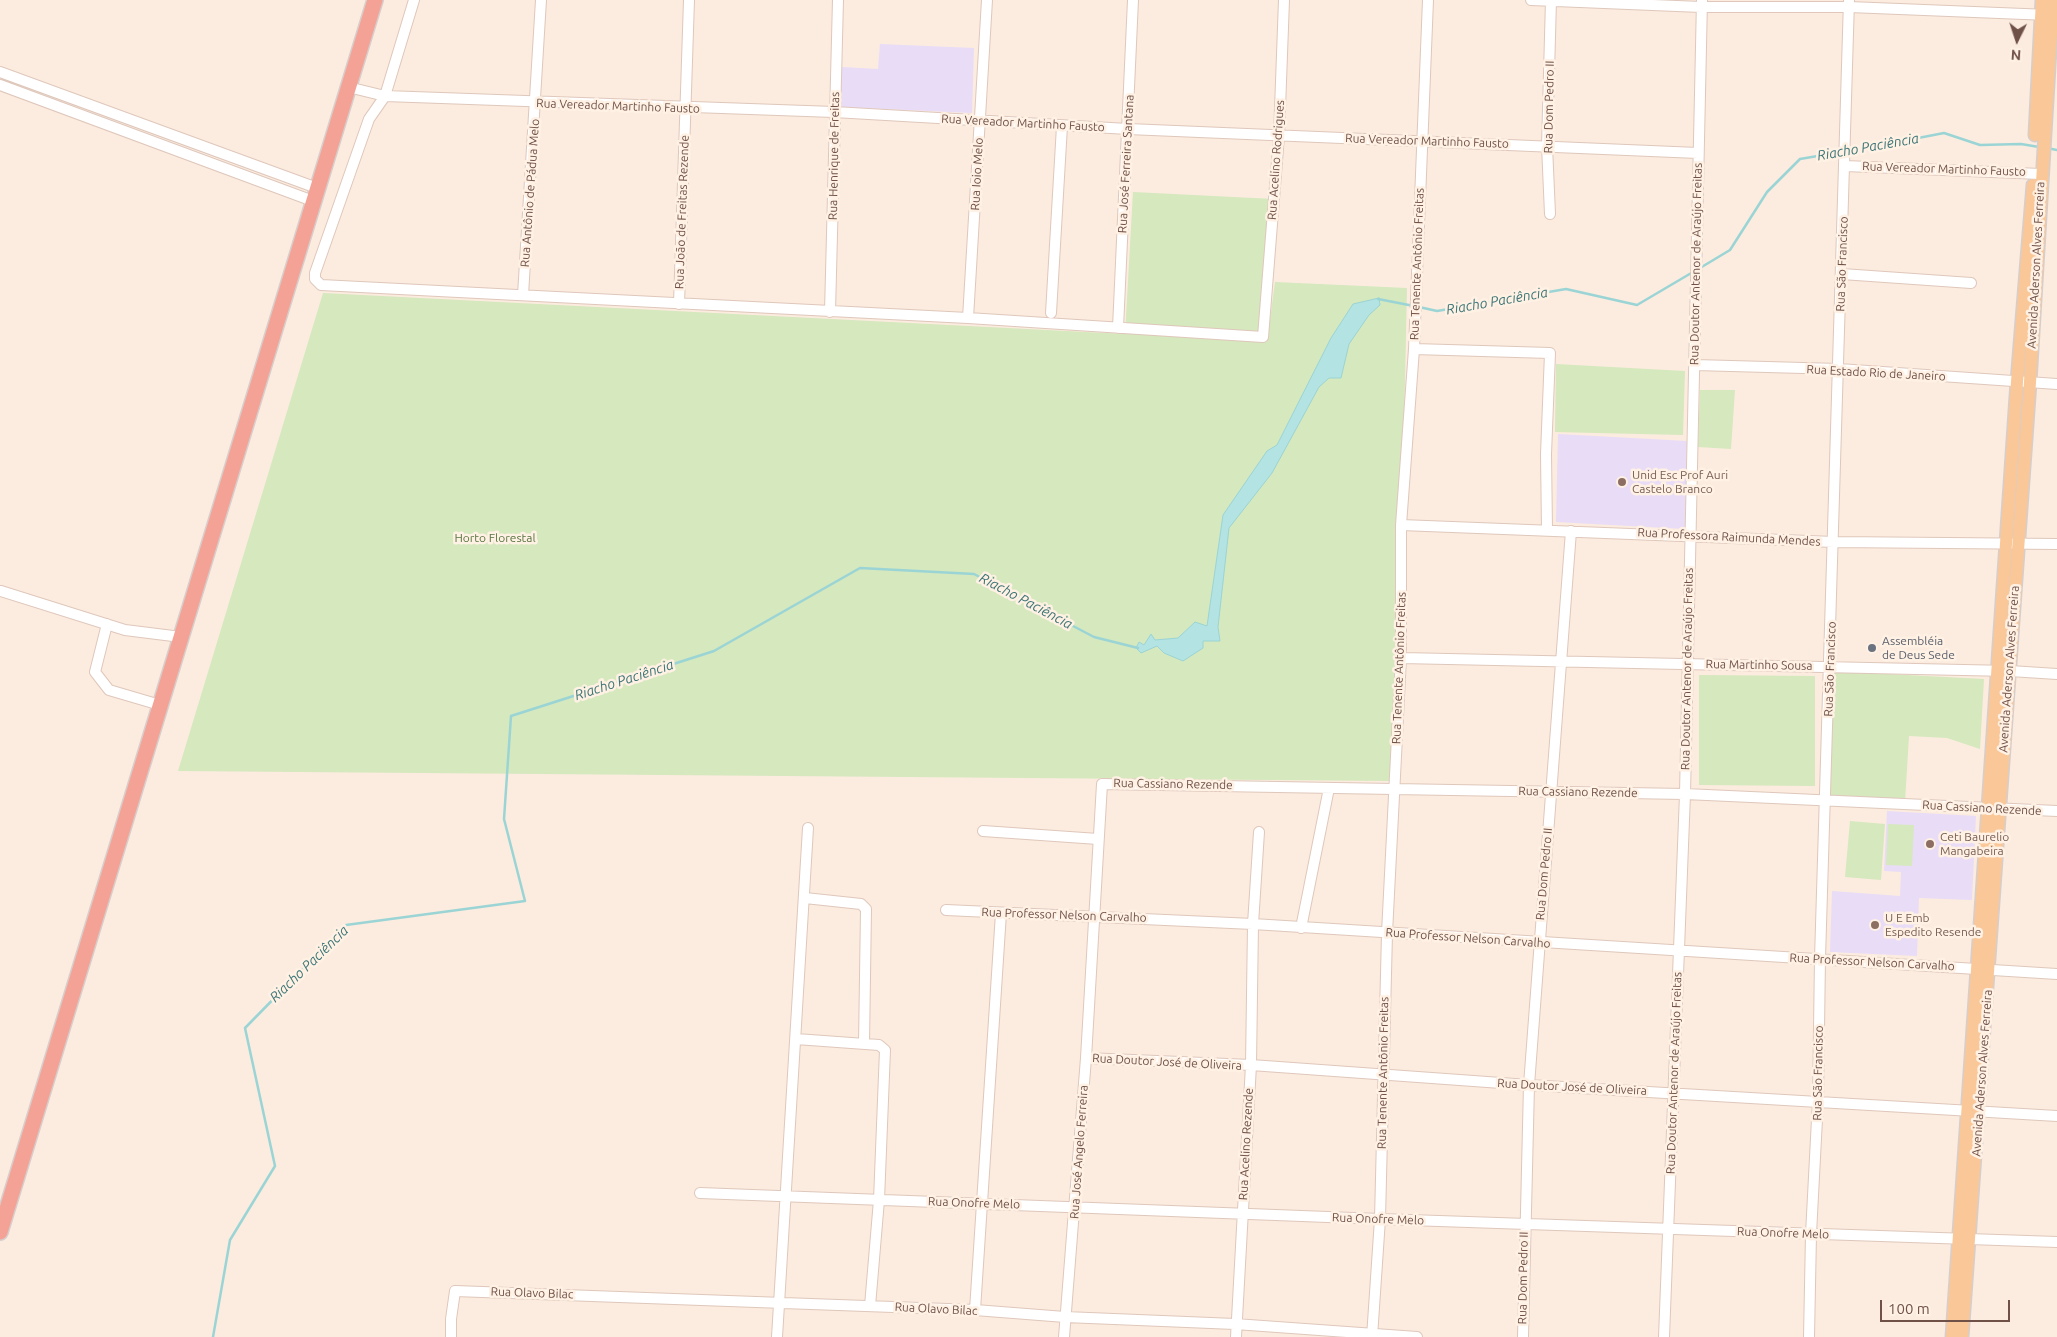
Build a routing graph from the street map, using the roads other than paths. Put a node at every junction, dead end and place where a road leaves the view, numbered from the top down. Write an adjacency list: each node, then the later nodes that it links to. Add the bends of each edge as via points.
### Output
1 (375, 0): 19 (highway)
2 (414, 0): 20 (street)
3 (541, 0): 21 (street, Rua Antônio de Pádua Melo)
4 (689, 0): 22 (street, Rua João de Freitas Rezende)
5 (838, 0): 23 (street, Rua Henrique de Freitas)
6 (987, 0): 24 (street, Rua Ioio Melo)
7 (1134, 0): 26 (street, Rua José Ferreira Santana)
8 (1284, 0): 27 (street, Rua Acelino Rodrigues)
9 (1428, 0): 28 (street, Rua Tenente Antônio Freitas)
10 (1531, 0): 11 (street)
11 (1551, 0): 15 (street); 29 (street, Rua Dom Pedro II)
12 (2042, 0): 16 (main road, Avenida Aderson Alves Ferreira)
13 (2053, 0): 16 (main road, Avenida Aderson Alves Ferreira)
14 (1849, 3): 15 (street); 16 (street); 31 (street, Rua São Francisco, via 1844,137)
15 (1702, 4): 30 (street, Rua Doutor Antenor de Araújo Freitas)
16 (2050, 15): 32 (main road, Avenida Aderson Alves Ferreira)
17 (0, 72): 33 (street)
18 (0, 85): 33 (street)
19 (348, 87): 20 (street, Rua Vereador Martinho Fausto); 33 (highway)
20 (384, 96): 21 (street, Rua Vereador Martinho Fausto); 37 (street, via 369,119 318,263 316,282 321,285)
21 (536, 103): 22 (street, Rua Vereador Martinho Fausto); 37 (street, Rua Antônio de Pádua Melo)
22 (684, 108): 23 (street, Rua Vereador Martinho Fausto); 38 (street, Rua João de Freitas Rezende)
23 (834, 112): 24 (street, Rua Vereador Martinho Fausto); 39 (street, Rua Henrique de Freitas)
24 (980, 122): 25 (street, Rua Vereador Martinho Fausto); 41 (street, Rua Ioio Melo)
25 (1062, 126): 26 (street, Rua Vereador Martinho Fausto); 40 (street)
26 (1128, 129): 27 (street, Rua Vereador Martinho Fausto); 42 (street, Rua José Ferreira Santana)
27 (1279, 136): 28 (street, Rua Vereador Martinho Fausto); 42 (street, Rua Acelino Rodrigues, via 1263,337)
28 (1421, 140): 29 (street, Rua Vereador Martinho Fausto); 43 (street, Rua Tenente Antônio Freitas)
29 (1548, 146): 30 (street, Rua Vereador Martinho Fausto); 34 (street, Rua Dom Pedro II)
30 (1698, 154): 44 (street, Rua Doutor Antenor de Araújo Freitas)
31 (1846, 166): 32 (street, Rua Vereador Martinho Fausto); 35 (street, Rua São Francisco)
32 (2038, 173): 46 (main road, Avenida Aderson Alves Ferreira)
33 (315, 194): 57 (highway)
34 (1550, 214)
35 (1842, 274): 36 (street); 45 (street, Rua São Francisco)
36 (1971, 283)
37 (524, 295): 38 (street)
38 (679, 304): 39 (street)
39 (830, 312): 41 (street)
40 (1052, 313)
41 (968, 318): 42 (street)
42 (1118, 328)
43 (1414, 349): 48 (street, Rua Tenente Antônio Freitas); 49 (street, via 1550,353)
44 (1695, 365): 45 (street, Rua Estado Rio de Janeiro); 51 (street, Rua Doutor Antenor de Araújo Freitas)
45 (1839, 369): 46 (street, Rua Estado Rio de Janeiro); 52 (street, Rua São Francisco)
46 (2023, 382): 47 (street, Rua Estado Rio de Janeiro); 53 (main road, Avenida Aderson Alves Ferreira)
47 (2057, 384)
48 (1401, 525): 49 (street, Rua Professora Raimunda Mendes); 58 (street, Rua Tenente Antônio Freitas)
49 (1547, 530): 50 (street, Rua Professora Raimunda Mendes)
50 (1571, 531): 51 (street, Rua Professora Raimunda Mendes); 59 (street, Rua Dom Pedro II)
51 (1691, 535): 52 (street, Rua Professora Raimunda Mendes); 60 (street, Rua Doutor Antenor de Araújo Freitas)
52 (1834, 542): 53 (street, Rua Professora Raimunda Mendes); 61 (street, Rua São Francisco)
53 (2012, 543): 54 (street, Rua Professora Raimunda Mendes); 62 (main road, Avenida Aderson Alves Ferreira)
54 (2057, 544)
55 (0, 591): 56 (street)
56 (107, 624): 57 (street); 64 (street, via 95,672 109,690)
57 (181, 638): 64 (highway)
58 (1401, 658): 59 (street, Rua Martinho Sousa); 67 (street, Rua Tenente Antônio Freitas)
59 (1562, 661): 60 (street, Rua Martinho Sousa); 68 (street, Rua Dom Pedro II)
60 (1686, 664): 61 (street, Rua Martinho Sousa); 69 (street, Rua Doutor Antenor de Araújo Freitas)
61 (1830, 667): 62 (street, Rua Martinho Sousa); 70 (street, Rua São Francisco)
62 (2004, 671): 63 (street, Rua Martinho Sousa); 71 (main road, Avenida Aderson Alves Ferreira)
63 (2057, 674)
64 (160, 705): 108 (highway)
65 (1101, 788): 66 (street, Rua Cassiano Rezende, via 1107,782); 76 (street, Rua José Angelo Ferreira)
66 (1329, 788): 67 (street, Rua Cassiano Rezende); 82 (street)
67 (1395, 788): 68 (street, Rua Cassiano Rezende); 83 (street, Rua Tenente Antônio Freitas)
68 (1552, 792): 69 (street, Rua Cassiano Rezende); 84 (street, Rua Dom Pedro II)
69 (1685, 794): 70 (street, Rua Cassiano Rezende); 85 (street, Rua Doutor Antenor de Araújo Freitas)
70 (1825, 801): 71 (street, Rua Cassiano Rezende); 86 (street, Rua São Francisco)
71 (1994, 808): 72 (street, Rua Cassiano Rezende); 87 (main road, Avenida Aderson Alves Ferreira)
72 (2057, 811)
73 (808, 828): 77 (street)
74 (983, 831): 76 (street)
75 (1260, 832): 81 (street, Rua Acelino Rezende)
76 (1098, 839): 80 (street, Rua José Angelo Ferreira)
77 (805, 898): 89 (street); 90 (street, via 861,904 867,912)
78 (946, 910): 79 (street, Rua Professor Nelson Carvalho)
79 (1001, 913): 80 (street, Rua Professor Nelson Carvalho); 102 (street)
80 (1093, 916): 81 (street, Rua Professor Nelson Carvalho); 91 (street, Rua José Angelo Ferreira)
81 (1253, 924): 82 (street, Rua Professor Nelson Carvalho); 92 (street, Rua Acelino Rezende)
82 (1301, 928): 83 (street, Rua Professor Nelson Carvalho)
83 (1387, 933): 84 (street, Rua Professor Nelson Carvalho); 93 (street, Rua Tenente Antônio Freitas)
84 (1538, 942): 85 (street, Rua Professor Nelson Carvalho); 94 (street, Rua Dom Pedro II)
85 (1678, 952): 86 (street, Rua Professor Nelson Carvalho); 95 (street, Rua Doutor Antenor de Araújo Freitas)
86 (1820, 958): 87 (street, Rua Professor Nelson Carvalho); 96 (street, Rua São Francisco)
87 (1983, 969): 88 (street, Rua Professor Nelson Carvalho); 97 (main road, Avenida Aderson Alves Ferreira)
88 (2057, 974)
89 (796, 1039): 90 (street); 100 (street)
90 (864, 1044): 101 (street, via 882,1046 886,1054)
91 (1086, 1058): 92 (street, Rua Doutor José de Oliveira); 103 (street, Rua José Angelo Ferreira)
92 (1251, 1065): 93 (street, Rua Doutor José de Oliveira); 104 (street, Rua Acelino Rezende)
93 (1383, 1076): 94 (street, Rua Doutor José de Oliveira); 105 (street, Rua Tenente Antônio Freitas)
94 (1529, 1085): 95 (street, Rua Doutor José de Oliveira); 106 (street, Rua Dom Pedro II)
95 (1673, 1093): 96 (street, Rua Doutor José de Oliveira); 107 (street, Rua Doutor Antenor de Araújo Freitas)
96 (1818, 1100): 97 (street, Rua Doutor José de Oliveira); 109 (street, Rua São Francisco)
97 (1972, 1111): 98 (street, Rua Doutor José de Oliveira); 110 (main road, Avenida Aderson Alves Ferreira)
98 (2057, 1116)
99 (700, 1193): 100 (street, Rua Onofre Melo)
100 (786, 1195): 101 (street, Rua Onofre Melo); 112 (street)
101 (879, 1200): 102 (street, Rua Onofre Melo); 113 (street)
102 (981, 1203): 103 (street, Rua Onofre Melo); 114 (street)
103 (1075, 1207): 104 (street, Rua Onofre Melo); 115 (street, Rua José Angelo Ferreira)
104 (1242, 1213): 105 (street, Rua Onofre Melo); 116 (street, Rua Acelino Rezende)
105 (1380, 1219): 106 (street, Rua Onofre Melo); 117 (street, Rua Tenente Antônio Freitas)
106 (1524, 1224): 107 (street, Rua Onofre Melo); 123 (street, Rua Dom Pedro II)
107 (1668, 1228): 109 (street, Rua Onofre Melo); 124 (street, Rua Doutor Antenor de Araújo Freitas)
108 (0, 1232)
109 (1811, 1234): 110 (street, Rua Onofre Melo); 125 (street, Rua São Francisco)
110 (1965, 1239): 111 (street, Rua Onofre Melo); 126 (main road, Avenida Aderson Alves Ferreira); 127 (main road, Avenida Aderson Alves Ferreira)
111 (2057, 1242)
112 (779, 1301): 113 (street, Rua Olavo Bilac); 118 (street, Rua Olavo Bilac, via 455,1291); 119 (street)
113 (870, 1306): 114 (street, Rua Olavo Bilac)
114 (975, 1310): 115 (street, Rua Olavo Bilac)
115 (1065, 1317): 116 (street, Rua Olavo Bilac); 120 (street, Rua José Angelo Ferreira)
116 (1235, 1324): 117 (street, Rua Olavo Bilac); 121 (street, Rua Acelino Rezende)
117 (1372, 1335): 122 (street, Rua Olavo Bilac)
118 (451, 1337)
119 (777, 1337)
120 (1064, 1337)
121 (1236, 1337)
122 (1417, 1337)
123 (1522, 1337)
124 (1664, 1337)
125 (1809, 1337)
126 (1952, 1337)
127 (1962, 1337)

